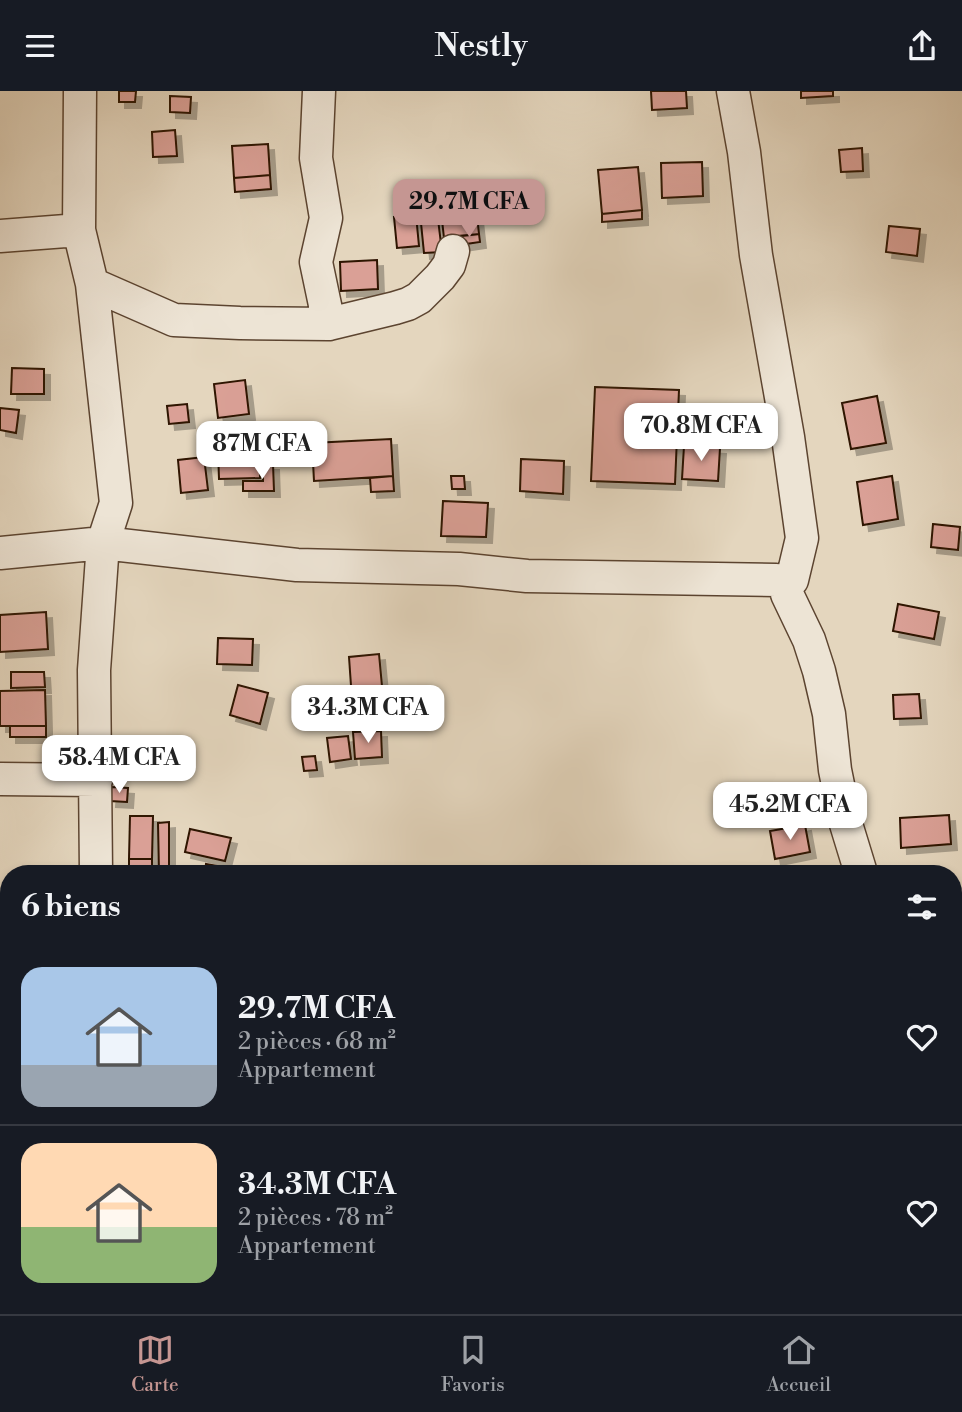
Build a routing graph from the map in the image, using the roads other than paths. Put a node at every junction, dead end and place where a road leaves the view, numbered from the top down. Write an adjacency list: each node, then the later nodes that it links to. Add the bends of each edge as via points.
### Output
1 (80, 91): 4 (street)
2 (319, 91): 8 (street, via 316,158 326,218 316,263)
3 (733, 91): 11 (street, via 802,538)
4 (79, 230): 5 (street); 7 (street)
5 (0, 236)
6 (453, 251): 8 (street, via 449,265 419,298)
7 (92, 284): 8 (street, via 174,320); 9 (street, via 116,503)
8 (329, 324)
9 (103, 544): 10 (street); 11 (street, via 297,565); 13 (street, via 94,670)
10 (0, 553)
11 (785, 585): 15 (street, via 819,671 846,824)
12 (0, 779): 13 (street)
13 (96, 780): 14 (street)
14 (96, 865)
15 (859, 865)

